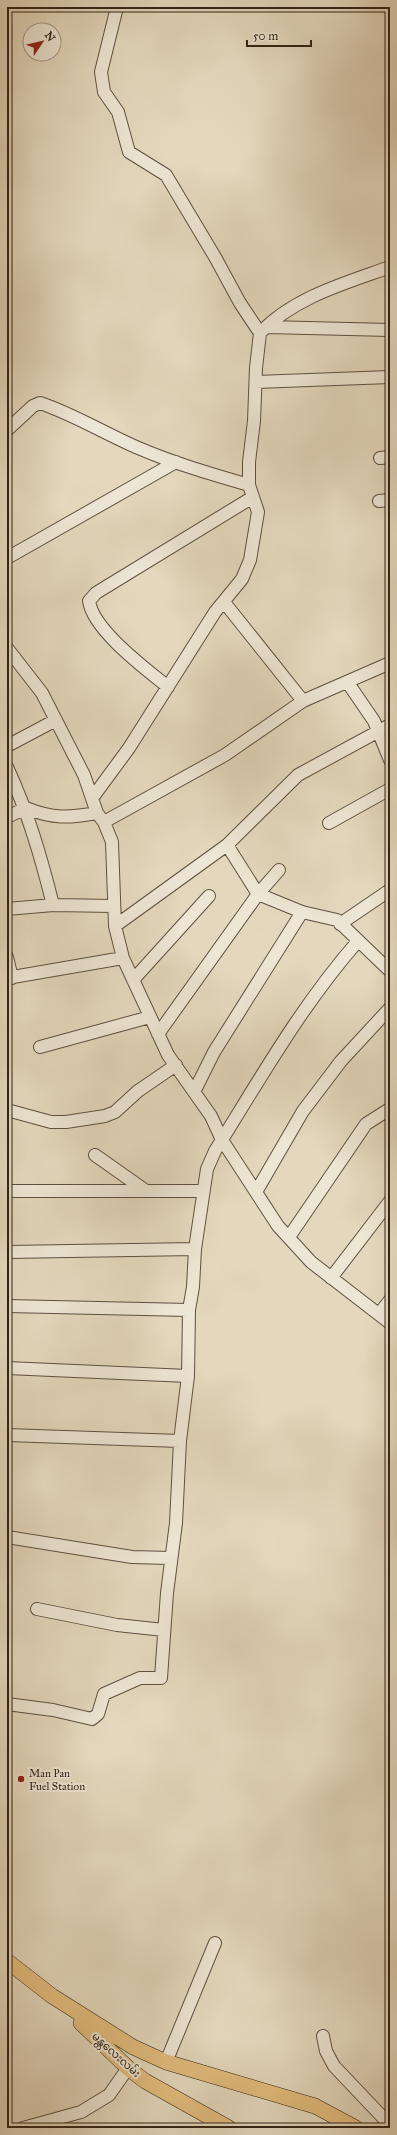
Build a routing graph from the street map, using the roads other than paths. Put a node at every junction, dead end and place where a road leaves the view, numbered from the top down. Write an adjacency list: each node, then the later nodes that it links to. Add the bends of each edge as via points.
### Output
1 (117, 7): 3 (street, via 101,72 104,92 118,112 129,152 166,175 240,303)
2 (390, 267): 3 (street, via 318,293)
3 (263, 330): 4 (street); 6 (street, via 258,342)
4 (390, 330)
5 (390, 377): 6 (street)
6 (256, 382): 9 (street)
7 (7, 430): 8 (street, via 33,406 40,403 137,448)
8 (176, 462): 9 (street); 11 (street)
9 (249, 485): 10 (street)
10 (253, 497): 12 (street, via 258,512 250,560 242,579); 16 (street, via 168,548 89,601 98,620 123,652)
11 (7, 558)
12 (224, 602): 16 (street); 17 (street)
13 (7, 648): 18 (street, via 42,693)
14 (390, 663): 15 (street)
15 (348, 683): 17 (street); 20 (street)
16 (168, 687): 25 (street, via 129,748)
17 (303, 701): 28 (street, via 225,755)
18 (56, 720): 21 (street); 25 (street)
19 (390, 725): 20 (street)
20 (378, 731): 22 (street); 30 (street, via 298,775)
21 (7, 746)
22 (390, 760)
23 (7, 767): 26 (street)
24 (390, 789): 29 (street)
25 (93, 797): 28 (street)
26 (26, 808): 27 (street); 28 (street, via 43,815); 35 (street)
27 (7, 817)
28 (101, 818): 36 (street, via 112,842)
29 (329, 823)
30 (227, 845): 33 (street); 40 (street)
31 (279, 870): 33 (street)
32 (390, 890): 39 (street)
33 (258, 894): 38 (street); 49 (street)
34 (209, 896): 46 (street)
35 (52, 905): 36 (street); 37 (street)
36 (114, 906): 40 (street)
37 (7, 909)
38 (302, 912): 39 (street, via 337,920); 52 (street, via 214,1052)
39 (340, 924): 41 (street)
40 (116, 926): 43 (street)
41 (358, 941): 44 (street); 55 (street, via 335,966 302,1011)
42 (7, 957): 45 (street)
43 (123, 958): 45 (street); 46 (street)
44 (389, 968)
45 (9, 978)
46 (132, 980): 48 (street)
47 (390, 1008): 60 (street, via 341,1061 308,1105)
48 (150, 1017): 49 (street); 50 (street)
49 (158, 1034): 51 (street)
50 (40, 1047)
51 (176, 1065): 52 (street); 53 (street, via 138,1091 115,1112 105,1116 51,1122)
52 (194, 1092): 55 (street, via 212,1116)
53 (7, 1110)
54 (390, 1111): 62 (street, via 366,1124)
55 (222, 1140): 59 (street, via 207,1169); 60 (street)
56 (95, 1155): 58 (street)
57 (7, 1191): 58 (street)
58 (146, 1191): 59 (street)
59 (203, 1191): 63 (street)
60 (256, 1192): 62 (street, via 278,1226)
61 (390, 1201): 65 (street)
62 (289, 1237): 65 (street, via 311,1262)
63 (195, 1249): 64 (street); 68 (street)
64 (7, 1252)
65 (332, 1278): 69 (street)
66 (390, 1300): 69 (street)
67 (7, 1306): 68 (street)
68 (189, 1310): 72 (street)
69 (379, 1314): 70 (street)
70 (390, 1323)
71 (7, 1368): 72 (street)
72 (188, 1376): 74 (street)
73 (7, 1435): 74 (street)
74 (180, 1441): 76 (street, via 176,1523)
75 (7, 1537): 76 (street, via 132,1557)
76 (170, 1558): 78 (street)
77 (38, 1609): 78 (street, via 117,1625)
78 (164, 1630): 79 (street, via 161,1678 140,1678 104,1694 98,1714 92,1719 53,1710)
79 (7, 1704)
80 (215, 1944): 84 (street)
81 (7, 1961): 82 (main road)
82 (52, 1996): 84 (main road, via 133,2047); 85 (main road, မန္တလေးလမ်း)
83 (323, 2036): 86 (street, via 326,2051 334,2066)
84 (166, 2062): 89 (main road, via 314,2106)
85 (128, 2068): 87 (street, via 109,2095 81,2112); 88 (main road, မန္တလေးလမ်း, via 145,2081)
86 (390, 2126)
87 (23, 2128)
88 (229, 2128)
89 (356, 2128)

